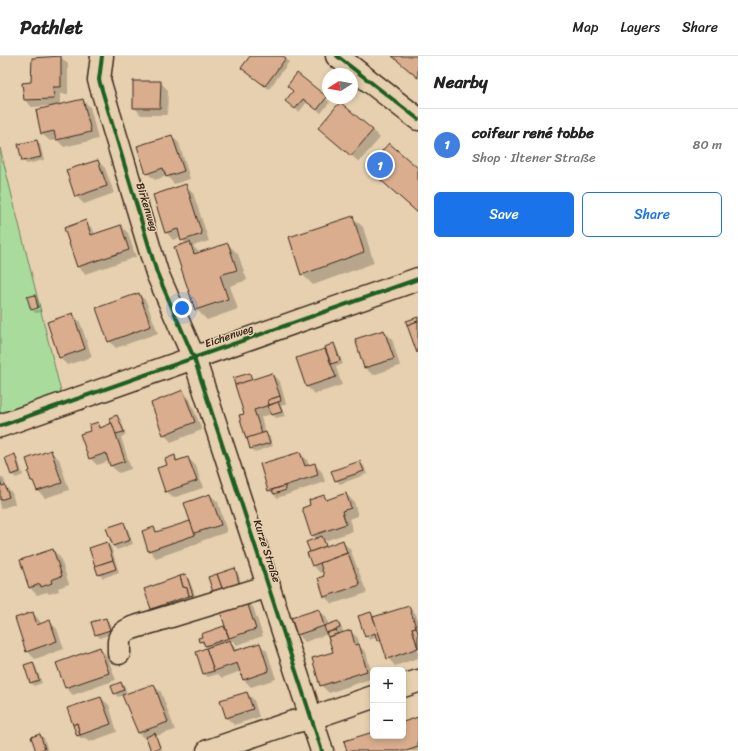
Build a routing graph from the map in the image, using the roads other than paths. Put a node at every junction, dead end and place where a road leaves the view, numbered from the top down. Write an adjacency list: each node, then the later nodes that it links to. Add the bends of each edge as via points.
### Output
1 (102, 56): 5 (street, Birkenweg, via 99,80 157,273)
2 (337, 56): 3 (street)
3 (418, 119)
4 (418, 279): 5 (street, Eichenweg)
5 (194, 358): 6 (street, Eichenweg); 7 (street, Kurze Straße)
6 (0, 426)
7 (269, 586): 8 (street, via 122,632); 12 (street, Kurze Straße)
8 (119, 653)
9 (418, 681): 10 (street)
10 (406, 685)
11 (370, 698): 12 (street)
12 (312, 718): 13 (street); 14 (street, Kurze Straße)
13 (208, 751)
14 (322, 751)

